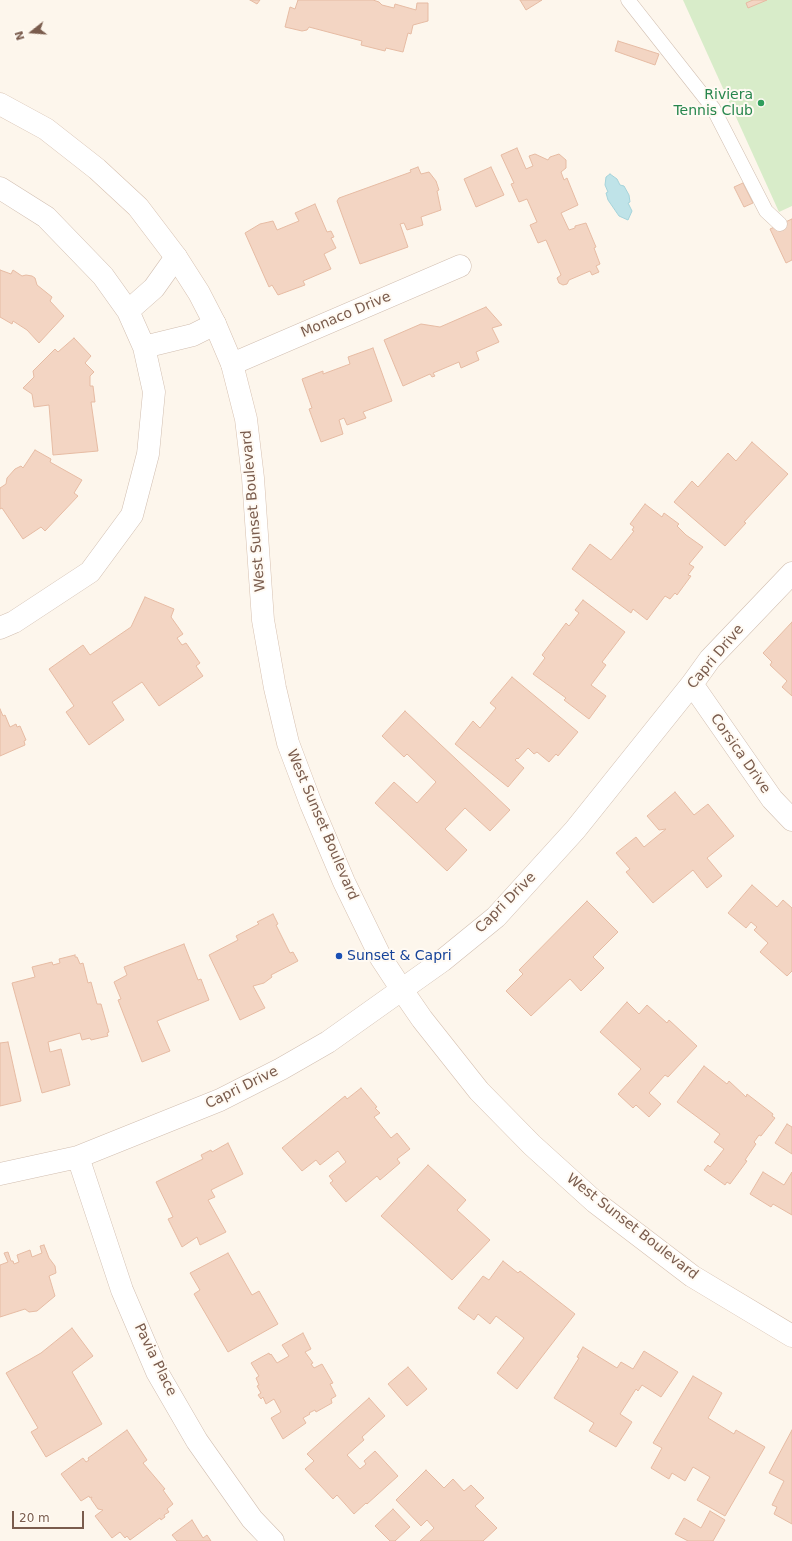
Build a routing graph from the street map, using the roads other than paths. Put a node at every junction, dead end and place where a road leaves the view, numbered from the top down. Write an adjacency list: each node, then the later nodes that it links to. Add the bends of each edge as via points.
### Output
1 (628, 0): 4 (lane, via 714,108 766,211)
2 (0, 104): 5 (street, West Sunset Boulevard, via 46,130 97,169 138,207)
3 (0, 188): 7 (street, via 46,217 103,276)
4 (780, 224)
5 (176, 257): 7 (street, via 154,288); 8 (street, West Sunset Boulevard)
6 (460, 266): 10 (street, Monaco Drive)
7 (128, 311): 9 (street)
8 (216, 324): 9 (street, via 193,335); 10 (street, West Sunset Boulevard)
9 (144, 347): 12 (street, via 154,392 148,454 132,515 90,572 14,622)
10 (232, 364): 15 (street, West Sunset Boulevard, via 246,419 253,478 263,620 288,743 310,804 344,882 381,958)
11 (792, 573): 13 (street, Capri Drive, via 710,659)
12 (0, 628)
13 (692, 684): 14 (street, Corsica Drive, via 772,799); 15 (street, Capri Drive, via 575,830 496,917)
14 (792, 820)
15 (402, 990): 16 (street, Capri Drive, via 328,1042 281,1069 220,1100); 18 (street, West Sunset Boulevard, via 479,1091 532,1145 595,1202 692,1276)
16 (78, 1157): 17 (street, Capri Drive); 19 (street, Pavia Place, via 122,1290 158,1372 197,1441 252,1519)
17 (0, 1174)
18 (792, 1336)
19 (273, 1541)

